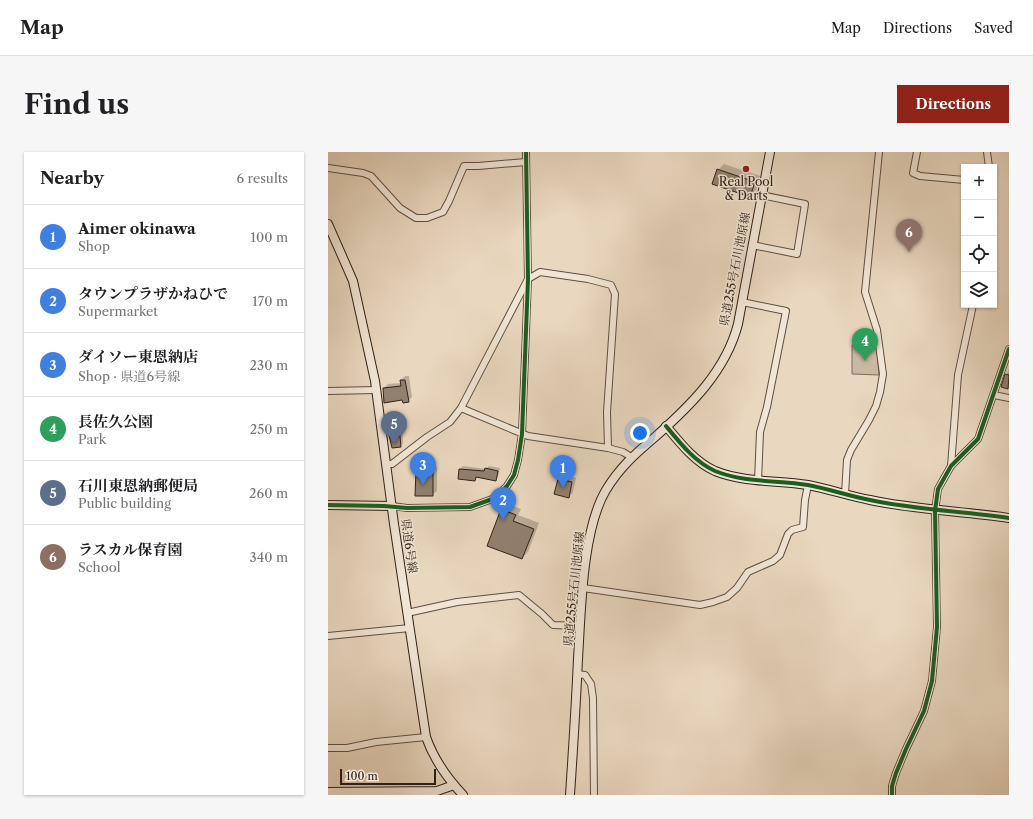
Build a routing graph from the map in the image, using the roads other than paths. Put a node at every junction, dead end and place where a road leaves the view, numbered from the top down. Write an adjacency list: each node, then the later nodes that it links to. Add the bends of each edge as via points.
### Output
1 (526, 152): 6 (street)
2 (770, 152): 10 (main road, 県道255号石川池原線)
3 (879, 152): 30 (street, via 865,292 877,330 883,374 876,406 847,460)
4 (917, 152): 9 (street, via 913,173)
5 (987, 152): 7 (street)
6 (526, 162): 8 (street, via 464,166 443,212 427,218 416,218 400,208 371,176); 13 (street)
7 (989, 164)
8 (328, 168)
9 (961, 180)
10 (761, 196): 12 (main road, 県道255号石川池原線); 12 (street, via 805,204 796,254)
11 (328, 224): 17 (main road, 県道6号線, via 356,294)
12 (752, 245): 14 (main road, 県道255号石川池原線)
13 (528, 279): 21 (street); 23 (street); 24 (street, via 540,272 611,285 615,294 607,412)
14 (742, 302): 22 (main road, 県道255号石川池原線, via 735,335 720,364 704,388); 28 (street, via 786,311 760,432)
15 (972, 308): 27 (street, via 958,375)
16 (1009, 349): 19 (street)
17 (376, 390): 18 (street); 26 (main road, 県道6号線)
18 (328, 391)
19 (994, 395): 20 (street); 27 (street, via 978,439)
20 (1009, 398)
21 (462, 408): 23 (street); 26 (street, via 450,422 392,464)
22 (666, 426): 25 (main road, 県道255号石川池原線); 28 (main road, via 678,441 710,468 740,479)
23 (522, 434): 24 (street); 32 (street, via 514,475 495,498 470,507)
24 (608, 448): 25 (street)
25 (631, 457): 35 (main road, 県道255号石川池原線, via 612,480 599,504 593,524)
26 (386, 464): 32 (main road, 県道6号線)
27 (952, 466): 33 (street, via 938,489)
28 (758, 480): 29 (main road)
29 (808, 485): 30 (main road); 35 (street, via 803,527 792,530 780,555 773,561 748,572 727,597 700,605)
30 (846, 494): 33 (main road)
31 (328, 506): 32 (main road)
32 (392, 506): 36 (main road, 県道6号線)
33 (935, 510): 34 (main road); 48 (street, via 937,627 932,680 924,712 896,772)
34 (1009, 518)
35 (583, 588): 37 (main road, 県道255号石川池原線)
36 (407, 612): 37 (street, via 457,602 518,595 553,625); 38 (main road, 県道6号線)
37 (580, 626): 40 (main road, 県道255号石川池原線)
38 (410, 628): 39 (street); 41 (main road, 県道6号線)
39 (328, 636)
40 (577, 674): 46 (main road, 県道255号石川池原線); 47 (street, via 584,675 591,684 593,698)
41 (426, 737): 42 (street, via 347,748); 43 (main road, 県道6号線, via 437,762)
42 (328, 748)
43 (454, 785): 44 (main road, via 437,791); 45 (main road, 県道6号線)
44 (328, 792)
45 (463, 795)
46 (570, 795)
47 (594, 795)
48 (892, 795)

